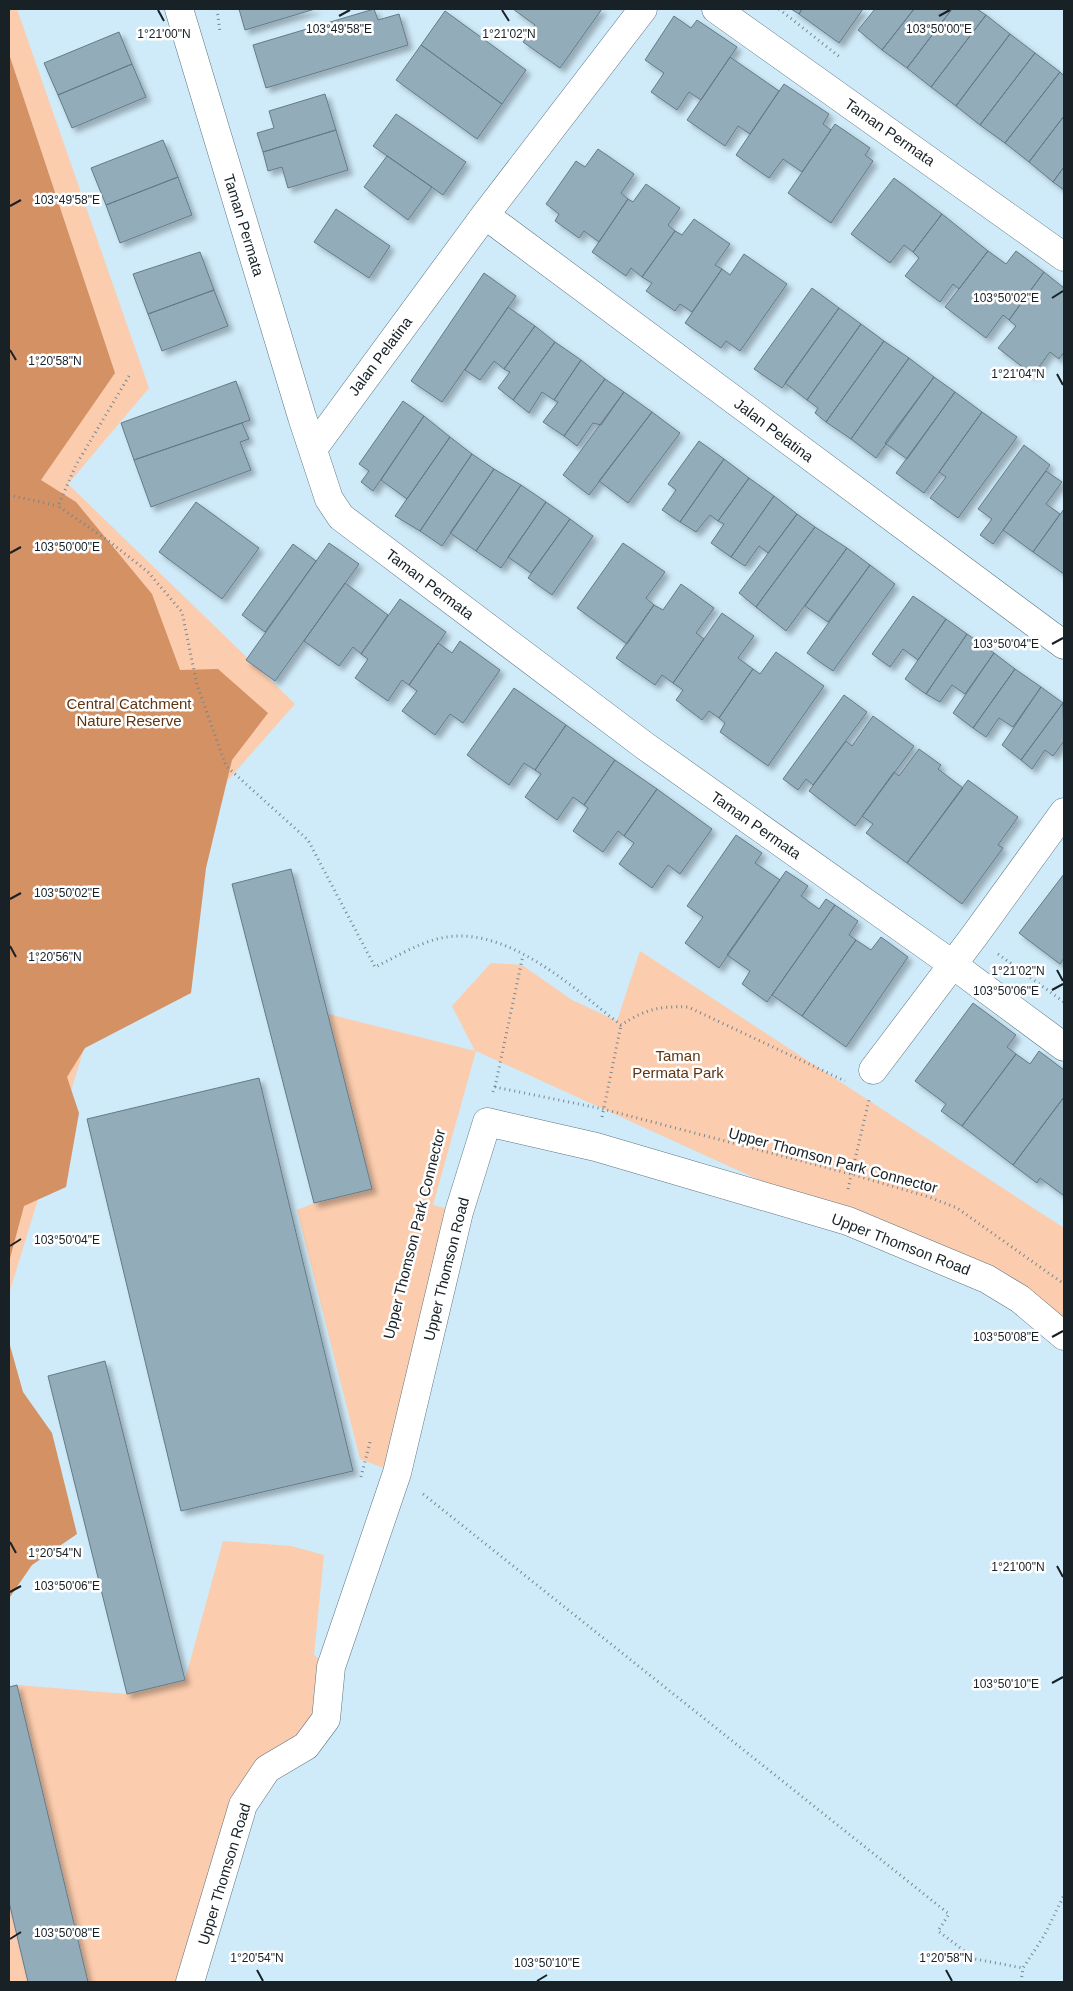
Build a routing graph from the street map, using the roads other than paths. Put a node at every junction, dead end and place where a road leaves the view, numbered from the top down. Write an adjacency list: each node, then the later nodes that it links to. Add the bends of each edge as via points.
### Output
1 (179, 9): 6 (street, Taman Permata)
2 (643, 9): 4 (street, Jalan Pelatina)
3 (716, 9): 5 (street, Taman Permata)
4 (485, 215): 6 (street, Jalan Pelatina); 7 (street, Jalan Pelatina)
5 (1064, 257)
6 (313, 450): 9 (street, Taman Permata, via 329,498 341,517 645,746)
7 (1064, 645)
8 (1064, 812): 9 (street)
9 (952, 964): 10 (street, Taman Permata); 11 (street)
10 (1064, 1047)
11 (872, 1080)
12 (1064, 1336): 13 (street, Upper Thomson Road, via 1020,1299 971,1270 841,1220 596,1148 487,1122 459,1212 397,1473 331,1667 326,1719 306,1746 267,1769 242,1805)
13 (190, 1982)

